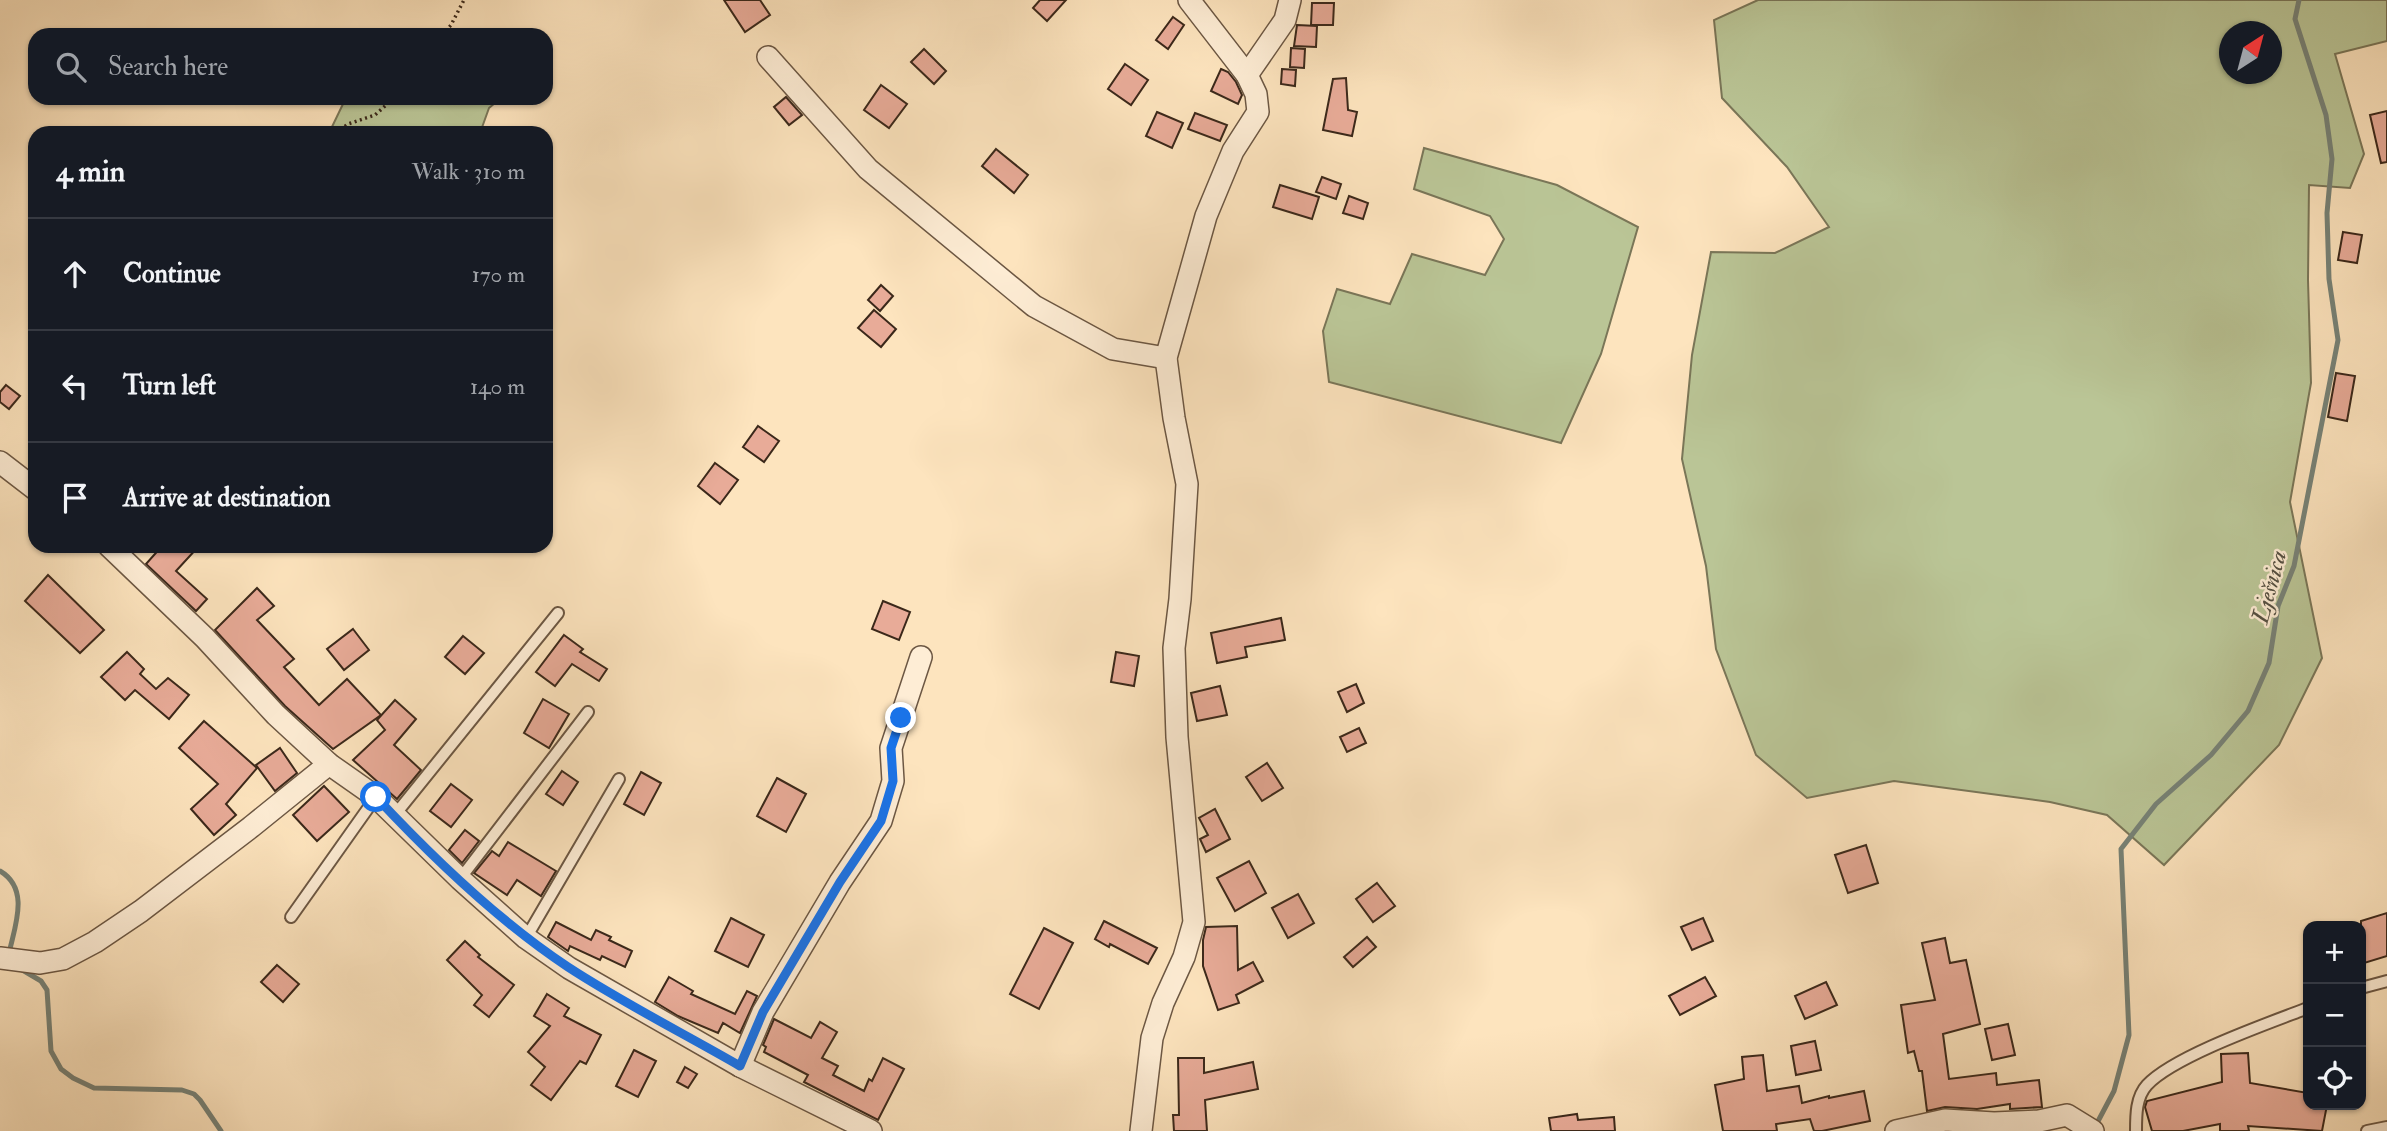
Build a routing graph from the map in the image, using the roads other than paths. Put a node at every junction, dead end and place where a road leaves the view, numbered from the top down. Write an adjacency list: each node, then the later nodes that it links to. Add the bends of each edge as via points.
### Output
1 (1189, 0): 4 (street)
2 (1290, 0): 4 (street, via 1284,20)
3 (768, 57): 5 (street, via 868,169 1034,306 1113,349)
4 (1247, 75): 5 (street, via 1258,113 1233,151 1206,216)
5 (1166, 358): 27 (street, via 1187,484 1174,648 1194,922 1152,1038)
6 (0, 462): 7 (street)
7 (28, 484)
8 (119, 553): 12 (street)
9 (558, 613): 15 (lane)
10 (921, 657): 23 (street, via 891,748 893,781 881,821 763,1012)
11 (588, 712): 16 (lane)
12 (329, 764): 14 (street); 19 (street, via 95,942 63,958 40,963)
13 (619, 779): 18 (lane)
14 (376, 797): 15 (street); 17 (lane)
15 (394, 816): 16 (street)
16 (460, 879): 18 (street)
17 (291, 917)
18 (526, 938): 23 (street, via 569,968)
19 (0, 958)
20 (2387, 981): 21 (lane)
21 (2366, 987)
22 (2303, 1010): 30 (lane, via 2169,1068 2146,1086 2136,1110)
23 (740, 1066): 24 (street)
24 (831, 1123): 26 (street)
25 (2387, 1127): 31 (lane)
26 (872, 1131)
27 (1141, 1131)
28 (1896, 1131): 29 (street, via 1945,1121 2027,1122 2067,1115)
29 (2093, 1131)
30 (2136, 1131)
31 (2367, 1131)

